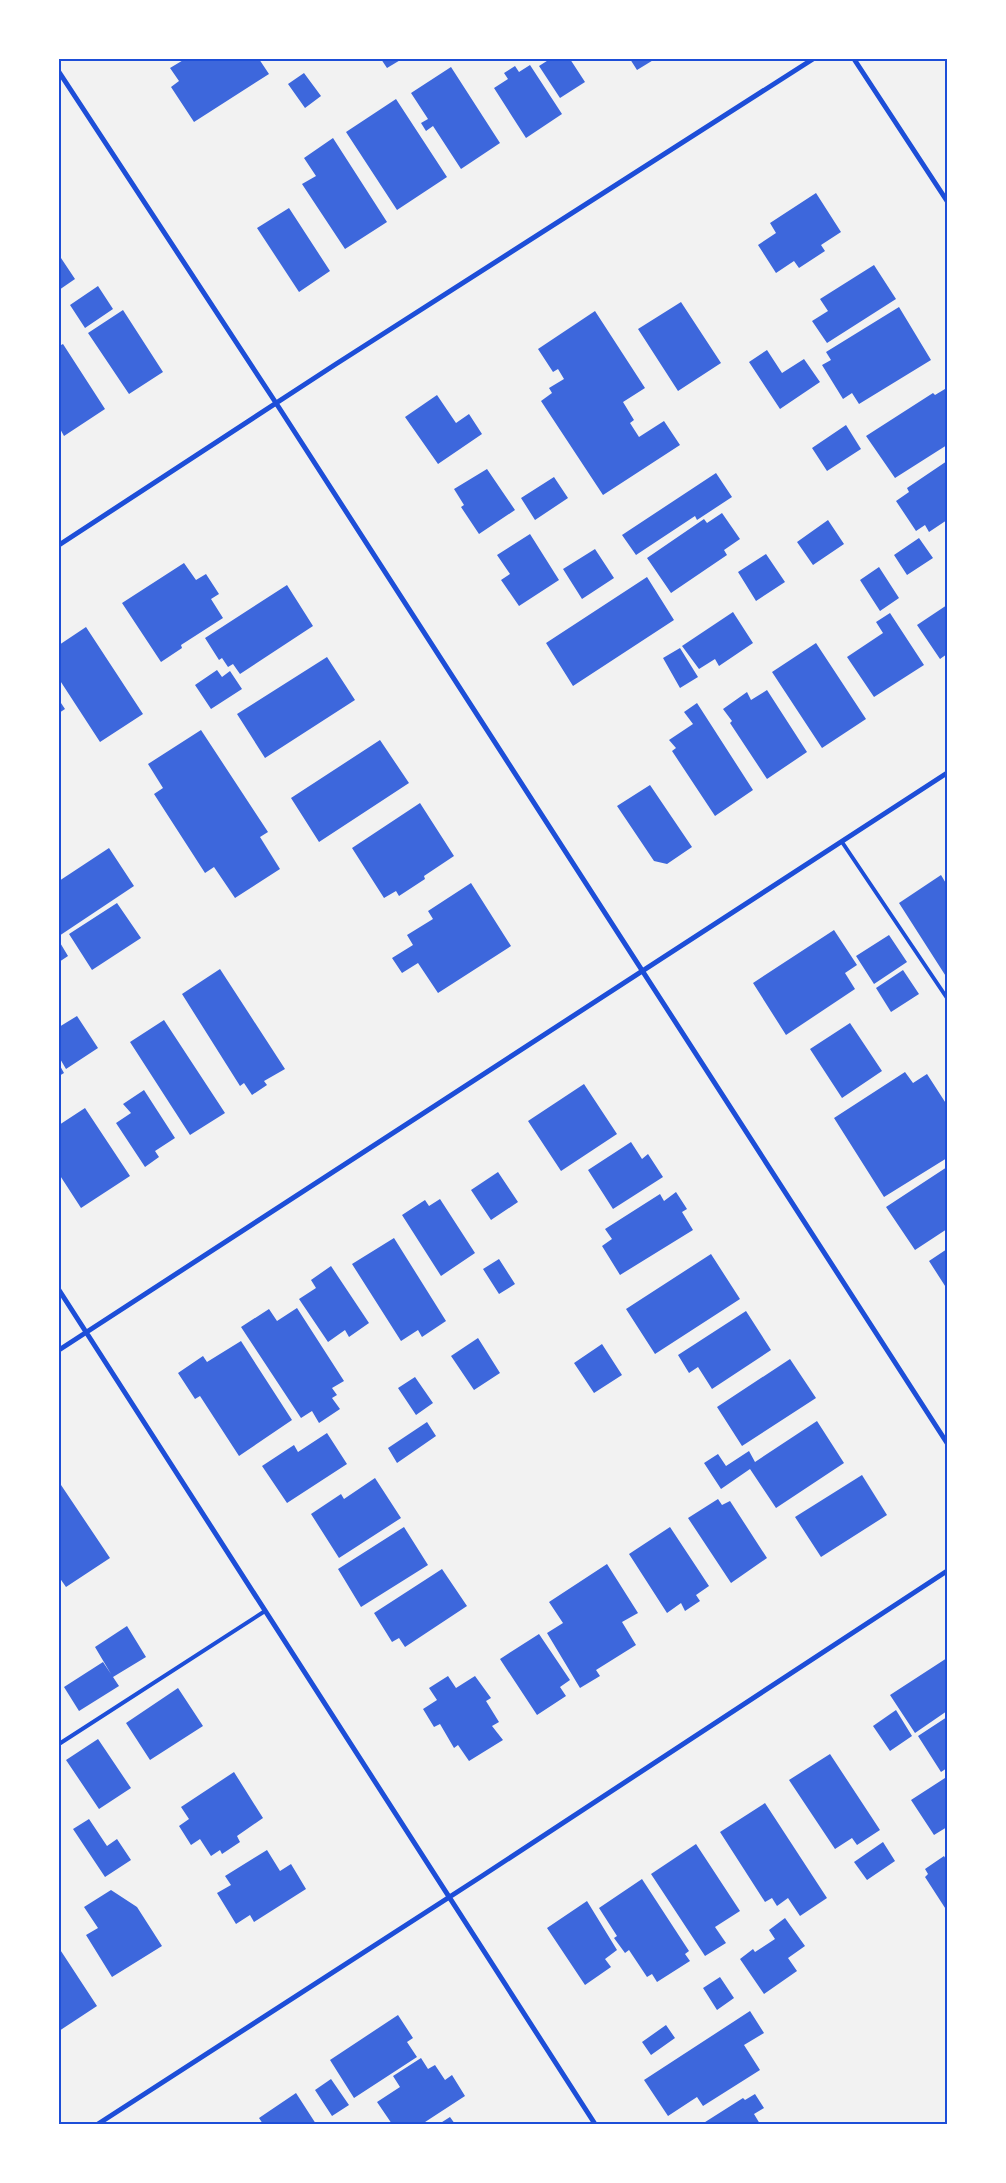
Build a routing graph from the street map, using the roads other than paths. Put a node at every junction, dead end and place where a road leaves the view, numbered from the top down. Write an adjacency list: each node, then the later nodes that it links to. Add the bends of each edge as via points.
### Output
1 (812, 59): 5 (street)
2 (854, 59): 4 (street)
3 (59, 72): 5 (street)
4 (947, 201)
5 (276, 403): 6 (street); 9 (street)
6 (59, 545)
7 (947, 773): 8 (street)
8 (842, 842): 9 (street); 10 (lane)
9 (642, 971): 12 (street); 14 (street)
10 (947, 998)
11 (59, 1290): 12 (street)
12 (86, 1332): 13 (street); 16 (street)
13 (59, 1350)
14 (947, 1443)
15 (947, 1571): 18 (street)
16 (265, 1611): 17 (lane); 18 (street)
17 (59, 1744)
18 (449, 1897): 19 (street); 20 (street)
19 (98, 2124)
20 (595, 2124)

